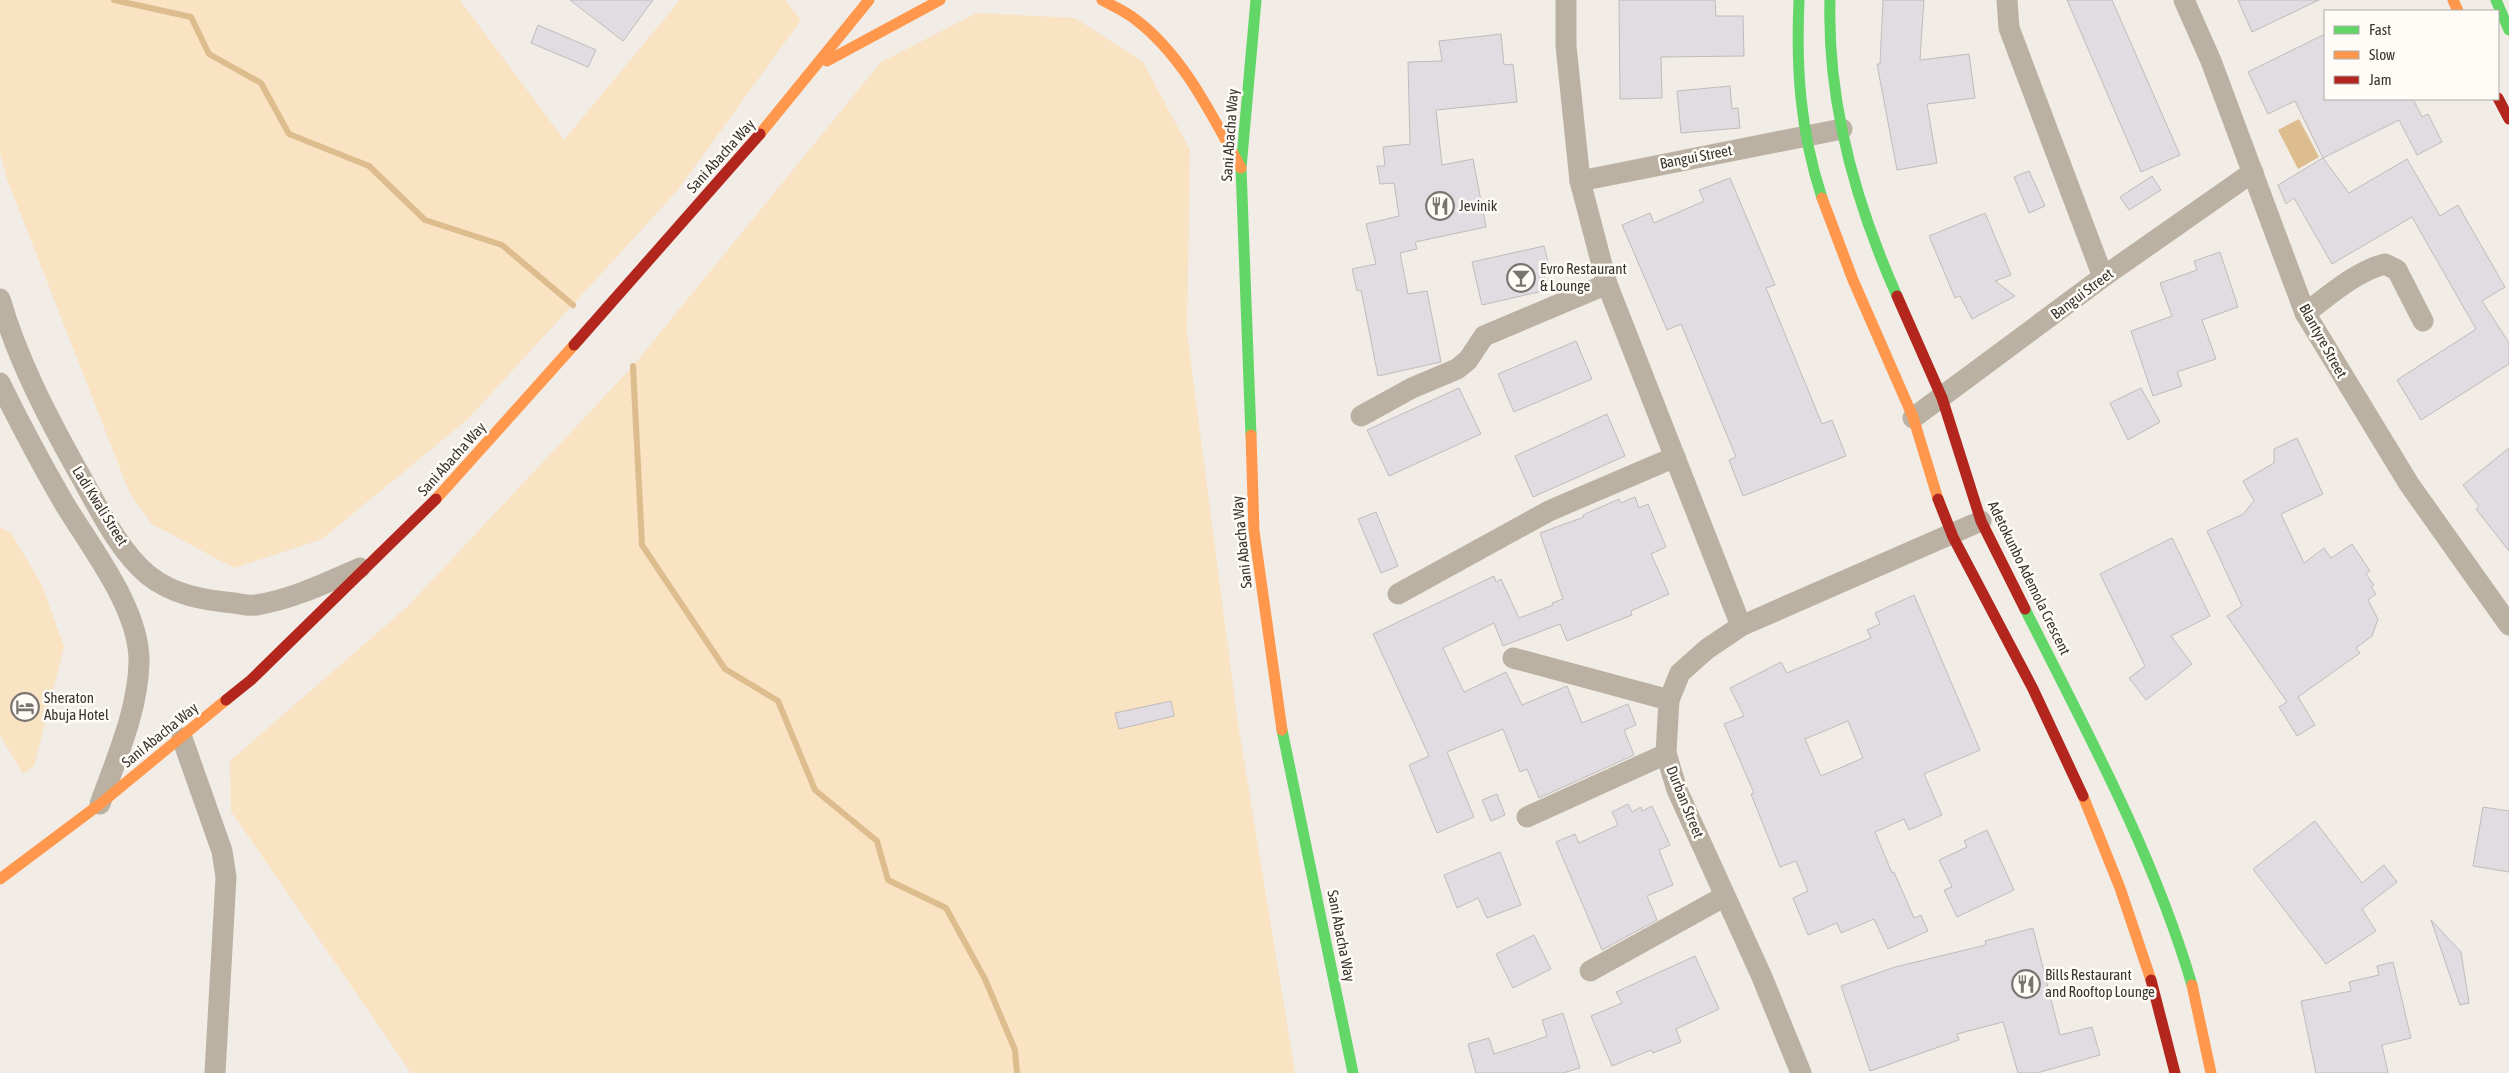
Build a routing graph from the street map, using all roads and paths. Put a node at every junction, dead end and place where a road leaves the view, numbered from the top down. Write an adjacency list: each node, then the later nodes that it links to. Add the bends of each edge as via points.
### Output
1 (869, 0): 12 (main road, Sani Abacha Way)
2 (940, 0): 12 (main road)
3 (1102, 0): 17 (main road, via 1137,20 1169,51 1195,87)
4 (1256, 0): 17 (main road, Sani Abacha Way)
5 (1566, 0): 19 (street, via 1566,46)
6 (1799, 0): 16 (main road, via 1797,50)
7 (1830, 0): 15 (main road, Adetokunbo Ademola Crescent, via 1829,36)
8 (2007, 0): 20 (street, via 2009,28)
9 (2184, 0): 18 (street, Blantyre Street)
10 (2496, 0): 11 (main road)
11 (2509, 30)
12 (814, 68): 32 (main road, Sani Abacha Way, via 774,119 436,500)
13 (2499, 100): 14 (main road)
14 (2509, 120)
15 (1842, 129): 16 (street, Bangui Street); 26 (main road, Adetokunbo Ademola Crescent, via 1878,253)
16 (1804, 136): 19 (street, Bangui Street); 28 (main road, via 1820,192 1848,267)
17 (1241, 168): 46 (main road, Sani Abacha Way, via 1254,531 1279,716)
18 (2253, 172): 20 (street, Bangui Street); 23 (street, Blantyre Street)
19 (1580, 180): 21 (street)
20 (2104, 277): 26 (street, Bangui Street)
21 (1607, 284): 27 (street, via 1484,336 1468,360 1457,369 1412,388); 29 (street)
22 (0, 299): 32 (street, Ladi Kwali Street, via 50,420 108,524 149,575 184,594 207,601 255,605 310,590)
23 (2305, 313): 24 (street, via 2375,266 2385,264 2397,270); 34 (street, Blantyre Street, via 2372,426)
24 (2423, 321)
25 (0, 383): 40 (street, Ladi Kwali Street, via 24,434 111,580 127,612 138,646 137,682 125,736)
26 (1942, 398): 28 (street, Bangui Street); 30 (main road, Adetokunbo Ademola Crescent)
27 (1361, 416)
28 (1913, 418): 31 (main road)
29 (1675, 457): 33 (street, via 1549,511); 35 (street)
30 (1981, 521): 31 (street, Durban Street); 49 (main road, Adetokunbo Ademola Crescent, via 2110,778 2151,868 2182,950)
31 (1951, 534): 35 (street, Durban Street); 48 (main road, via 2044,710 2116,876 2145,954)
32 (371, 563): 38 (main road, Sani Abacha Way, via 251,680)
33 (1398, 594)
34 (2509, 625)
35 (1742, 626): 37 (street, Durban Street, via 1707,648 1680,673)
36 (1513, 658): 37 (street)
37 (1669, 700): 39 (street, Durban Street)
38 (182, 738): 40 (main road, Sani Abacha Way); 45 (street, via 222,851 226,877)
39 (1666, 754): 41 (street); 43 (street, Durban Street, via 1677,790)
40 (100, 804): 42 (main road, Sani Abacha Way)
41 (1527, 817)
42 (0, 879)
43 (1725, 896): 44 (street); 47 (street, Durban Street)
44 (1590, 971)
45 (215, 1073)
46 (1353, 1073)
47 (1801, 1073)
48 (2175, 1073)
49 (2211, 1073)

